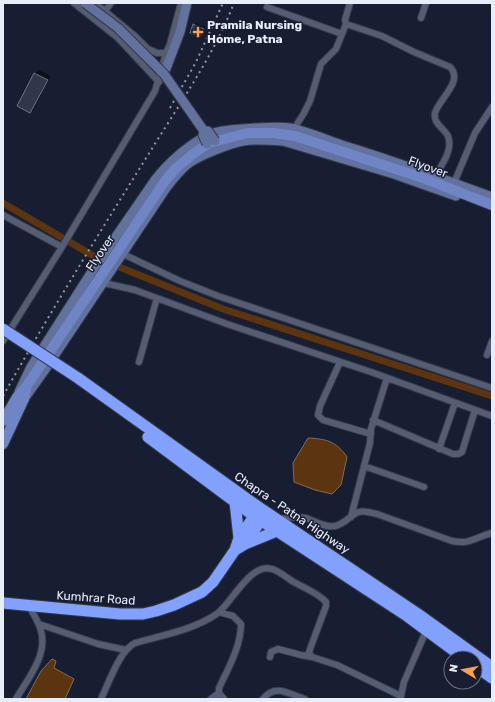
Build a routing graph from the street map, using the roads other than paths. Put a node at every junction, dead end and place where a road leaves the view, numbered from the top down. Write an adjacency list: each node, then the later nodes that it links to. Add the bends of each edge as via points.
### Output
1 (74, 3): 15 (street, via 118,38)
2 (85, 3): 15 (street, bridge, via 118,28)
3 (95, 3): 10 (street)
4 (111, 3): 10 (street)
5 (181, 3): 14 (street)
6 (187, 3): 15 (street, via 180,32)
7 (350, 3): 12 (street)
8 (426, 3): 11 (street)
9 (267, 7): 13 (street)
10 (105, 11): 14 (street, via 148,49)
11 (421, 18)
12 (346, 24): 13 (street); 19 (street, via 389,40 454,70 455,75 448,94 436,111 436,122 446,133 449,141 442,165)
13 (342, 34): 17 (street, via 336,49 321,64 307,108)
14 (166, 53): 15 (street)
15 (161, 78): 18 (street, bridge); 25 (street)
16 (492, 107): 20 (street, via 475,133)
17 (294, 129): 19 (street); 39 (street, via 283,127 214,133 198,140 161,173 105,252 31,367)
18 (211, 143): 22 (main road, Flyover, via 248,133 296,136 423,178); 39 (main road, Flyover, via 193,154 165,181)
19 (434, 176): 20 (street)
20 (454, 183): 21 (street)
21 (492, 196)
22 (492, 205)
23 (492, 210): 26 (street, via 394,174 283,141 242,141 209,153 189,163 178,173)
24 (3, 215): 25 (street)
25 (62, 247): 31 (street)
26 (121, 256): 27 (street); 38 (street, via 218,296)
27 (106, 280): 28 (street); 39 (street)
28 (157, 298): 34 (street); 35 (street)
29 (3, 329): 37 (highway, bridge)
30 (3, 337): 37 (highway)
31 (3, 341)
32 (492, 341): 33 (street)
33 (487, 355)
34 (139, 362)
35 (340, 362): 36 (street); 45 (street, via 318,415 331,423)
36 (387, 378): 40 (street); 43 (street)
37 (76, 380): 50 (highway, Chapra - Patna Highway); 51 (highway, Chapra - Patna Highway)
38 (492, 388)
39 (20, 398): 44 (main road); 46 (main road)
40 (455, 403): 41 (street); 47 (street)
41 (475, 410): 42 (street); 47 (street, via 462,452 453,454)
42 (492, 416)
43 (373, 420): 45 (street); 47 (street)
44 (3, 421)
45 (371, 434): 48 (street)
46 (3, 444)
47 (439, 449)
48 (364, 466): 49 (street); 52 (street)
49 (424, 487)
50 (235, 502): 51 (highway, Chapra - Patna Highway); 56 (highway)
51 (260, 514): 53 (highway, Chapra - Patna Highway); 54 (highway, Chapra - Patna Highway); 56 (highway, Kumhrar Road)
52 (351, 517): 53 (street, via 334,526 300,517); 55 (street, via 359,512 371,513 459,542 470,542)
53 (277, 520): 66 (highway, Chapra - Patna Highway)
54 (277, 531): 56 (highway); 61 (highway, Chapra - Patna Highway)
55 (492, 533)
56 (242, 541): 58 (highway, Kumhrar Road, via 213,582 202,592 156,611 120,614)
57 (3, 603): 58 (highway, Kumhrar Road)
58 (29, 606): 60 (street)
59 (219, 612): 62 (street, via 194,626 135,643); 65 (street, via 251,575 262,568 272,569 316,593 326,602 310,649); 69 (street, via 232,616 241,624 234,654)
60 (39, 624): 62 (street); 71 (street, via 43,638 42,651)
61 (426, 631): 63 (highway, Chapra - Patna Highway); 70 (street, via 404,682)
62 (126, 650): 72 (street)
63 (453, 650)
64 (270, 657): 65 (street, via 271,652 278,649)
65 (312, 657): 70 (street, via 337,665)
66 (492, 667)
67 (483, 672): 68 (highway)
68 (492, 678)
69 (219, 693): 73 (street); 74 (street)
70 (402, 698)
71 (16, 699)
72 (102, 699)
73 (211, 699)
74 (224, 699)
75 (263, 699): 76 (street, via 271,690)
76 (305, 699)

